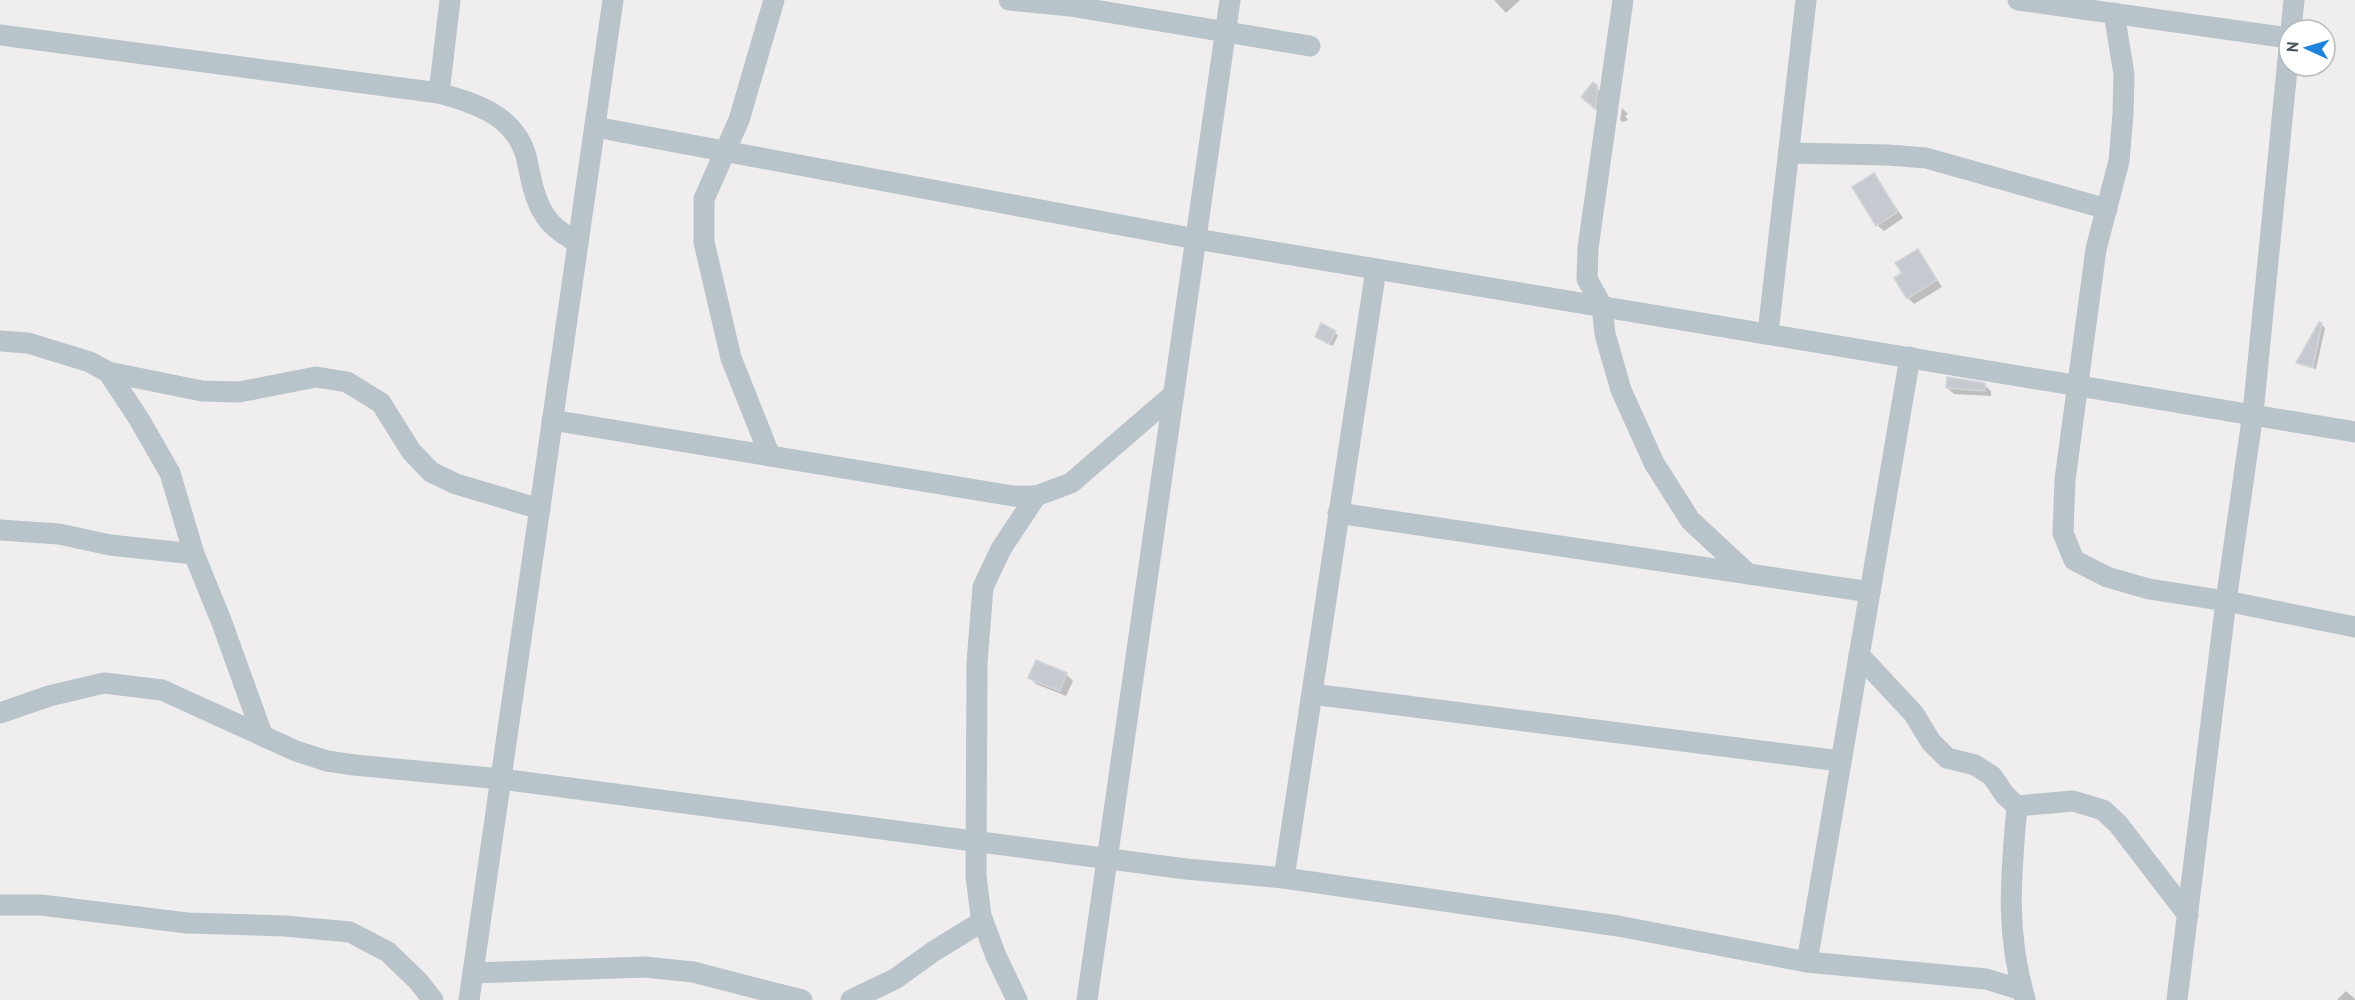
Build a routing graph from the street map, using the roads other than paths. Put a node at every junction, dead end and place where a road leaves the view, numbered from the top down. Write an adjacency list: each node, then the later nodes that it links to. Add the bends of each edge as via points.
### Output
1 (450, 0): 17 (street)
2 (613, 0): 18 (street)
3 (774, 0): 19 (street, via 739,120)
4 (1009, 0): 12 (street)
5 (1230, 0): 12 (street)
6 (1623, 0): 25 (street, via 1588,248 1587,279)
7 (1806, 0): 20 (street)
8 (2018, 0): 10 (street)
9 (2294, 0): 11 (street)
10 (2114, 14): 14 (street); 21 (street, via 2124,74 2123,114 2119,161)
11 (2292, 18)
12 (1226, 32): 15 (street); 22 (street)
13 (0, 35): 17 (street)
14 (2277, 36)
15 (1310, 46)
16 (2286, 78): 32 (street)
17 (439, 93): 23 (street, via 473,102 496,114 513,132 549,220)
18 (595, 127): 19 (street); 23 (street)
19 (725, 151): 22 (street); 35 (street, via 704,199 704,242 731,358)
20 (1789, 153): 21 (street, via 1926,158); 26 (street)
21 (2107, 209): 30 (street, via 2096,249)
22 (1196, 239): 24 (street); 31 (street)
23 (578, 244): 33 (street)
24 (1376, 268): 25 (street); 38 (street)
25 (1602, 306): 26 (street); 41 (street, via 1605,334 1621,390 1654,463 1689,520)
26 (1768, 333): 28 (street)
27 (0, 341): 29 (street, via 28,343 90,362)
28 (1910, 357): 30 (street); 42 (street)
29 (108, 372): 37 (street, via 202,392 239,392 316,377 347,382 381,403 411,451 431,472 456,484); 40 (street, via 170,473)
30 (2077, 384): 32 (street); 43 (street, via 2063,533 2074,560 2107,577 2149,589)
31 (1174, 394): 36 (street, via 1071,483); 53 (street)
32 (2253, 413): 34 (street); 43 (street)
33 (552, 420): 35 (street); 37 (street)
34 (2355, 432)
35 (770, 456): 36 (street, via 1013,496)
36 (1036, 496): 52 (street, via 1001,549 982,587 976,708)
37 (540, 509): 50 (street)
38 (1338, 513): 41 (street); 46 (street)
39 (0, 530): 40 (street, via 58,534 110,545)
40 (194, 554): 48 (street)
41 (1748, 574): 42 (street)
42 (1870, 592): 45 (street)
43 (2226, 601): 44 (street); 56 (street)
44 (2355, 627)
45 (1859, 654): 49 (street); 51 (street, via 1914,714 1931,742 1947,758 1975,765 1992,776)
46 (1312, 694): 49 (street); 54 (street)
47 (0, 713): 48 (street, via 104,683 162,690)
48 (262, 734): 50 (street, via 327,761)
49 (1840, 761): 58 (street)
50 (501, 779): 52 (street); 59 (street)
51 (2017, 806): 56 (street, via 2073,801 2103,810); 60 (street, via 2010,904 2014,955)
52 (976, 841): 53 (street); 57 (street, via 976,876)
53 (1107, 859): 54 (street); 66 (street)
54 (1284, 878): 58 (street, via 1618,926)
55 (0, 905): 61 (street, via 41,904 187,923 351,932 388,952)
56 (2188, 915): 67 (street)
57 (983, 921): 64 (street, via 895,979); 65 (street)
58 (1807, 962): 60 (street, via 1986,979)
59 (472, 973): 62 (street); 63 (street, via 645,967 693,972)
60 (2023, 995)
61 (433, 1000)
62 (468, 1000)
63 (802, 1000)
64 (851, 1000)
65 (1017, 1000)
66 (1087, 1000)
67 (2177, 1000)

